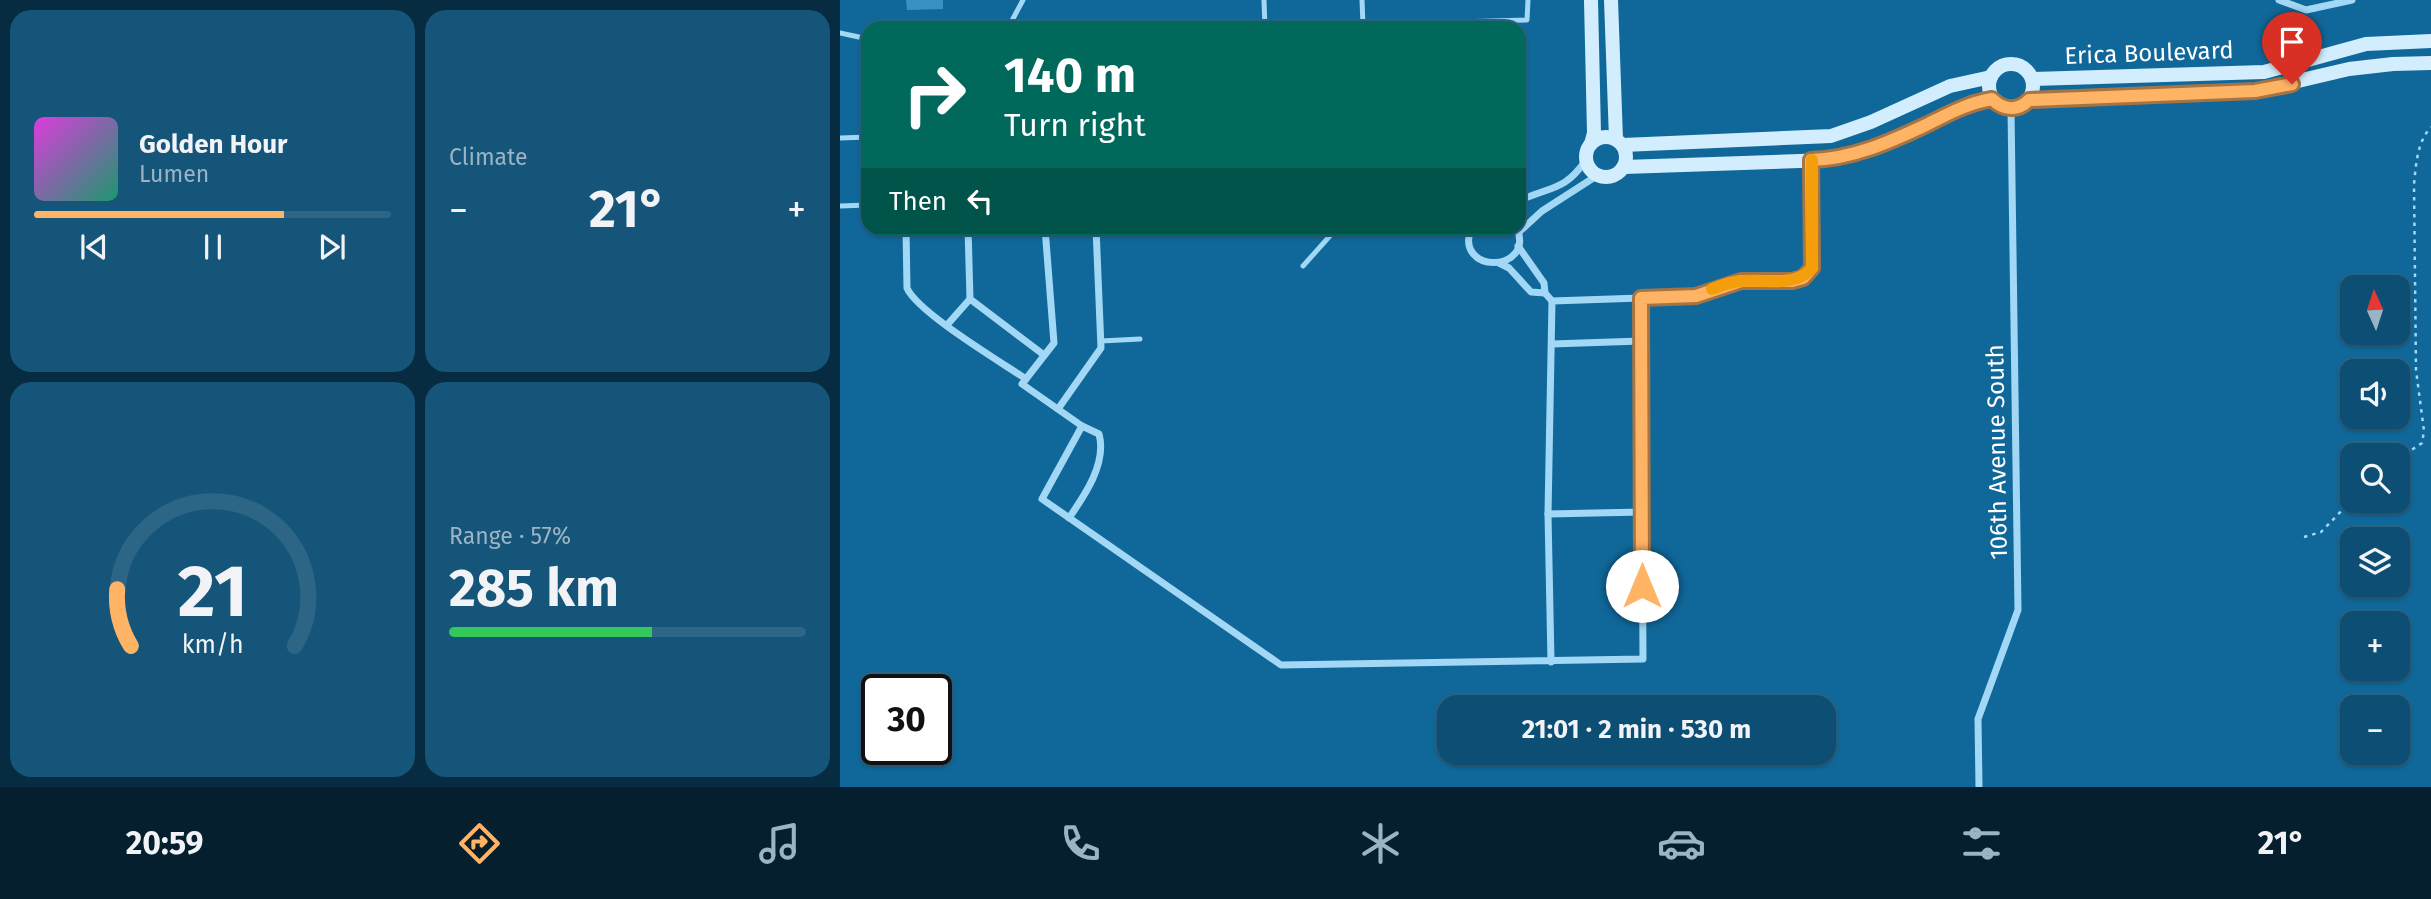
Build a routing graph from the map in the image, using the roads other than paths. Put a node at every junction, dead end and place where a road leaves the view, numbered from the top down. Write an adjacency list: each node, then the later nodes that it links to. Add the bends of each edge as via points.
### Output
1 (1023, 0): 9 (lane)
2 (1265, 0): 10 (lane)
3 (1362, 0): 11 (lane)
4 (1528, 0): 12 (lane, via 1527,20)
5 (1591, 0): 25 (street)
6 (1611, 0): 24 (street)
7 (2279, 0): 8 (street, via 2306,10)
8 (2352, 0)
9 (1012, 21)
10 (1265, 21)
11 (1363, 21)
12 (1494, 21)
13 (840, 33): 14 (lane)
14 (861, 38)
15 (2431, 41): 18 (street, Erica Boulevard, via 2366,44 2264,72)
16 (2431, 63): 20 (street, Erica Boulevard, via 2349,69 2255,91)
17 (1991, 77): 18 (street, via 2008,64 2023,67); 19 (street); 24 (street, via 1950,86 1831,136)
18 (2033, 79): 20 (street)
19 (1992, 99): 21 (street); 27 (street, via 1972,102 1863,152)
20 (2029, 100): 21 (street)
21 (2011, 109): 61 (street, 106th Avenue South, via 2018,610 1978,719)
22 (861, 137): 23 (lane)
23 (840, 138)
24 (1619, 142): 25 (street, via 1603,137); 28 (street, via 1626,156)
25 (1591, 144): 26 (street)
26 (1586, 160): 29 (street); 30 (street, via 1568,182)
27 (1811, 160): 28 (street); 45 (lane, via 1812,268 1803,278 1741,281 1696,296)
28 (1624, 167): 29 (street, via 1614,176)
29 (1598, 175): 33 (street)
30 (1526, 199)
31 (861, 205): 32 (lane)
32 (840, 206)
33 (1526, 224)
34 (906, 235): 48 (street, via 907,288)
35 (968, 235): 46 (street)
36 (1046, 235): 53 (street, via 1054,343)
37 (1096, 235): 50 (street)
38 (1332, 235): 43 (lane)
39 (1470, 235): 42 (street, via 1475,256)
40 (1518, 235): 41 (street)
41 (1518, 246): 42 (street); 44 (street, via 1544,283)
42 (1499, 263): 44 (street, via 1531,292)
43 (1303, 266)
44 (1545, 293): 47 (street)
45 (1641, 298): 47 (street); 51 (street)
46 (970, 299): 48 (street); 53 (street)
47 (1552, 301): 52 (street)
48 (947, 325): 54 (street)
49 (1140, 339): 50 (lane)
50 (1101, 341): 55 (street, via 1101,348)
51 (1641, 341): 52 (street); 57 (street)
52 (1552, 344): 58 (street)
53 (1044, 355): 54 (street)
54 (1026, 379): 55 (street, via 1022,384)
55 (1058, 409): 56 (street)
56 (1082, 426): 59 (street, via 1099,434 1103,448); 59 (street, via 1041,499)
57 (1642, 512): 58 (street); 60 (street, via 1643,659)
58 (1548, 514): 60 (street)
59 (1069, 518): 60 (street, via 1281,665)
60 (1551, 662)
61 (1979, 787)

